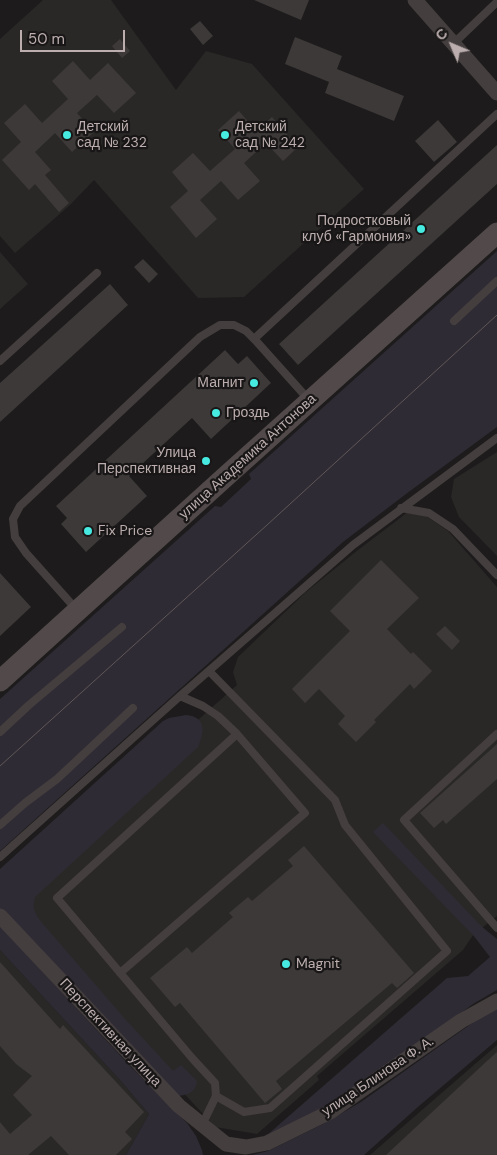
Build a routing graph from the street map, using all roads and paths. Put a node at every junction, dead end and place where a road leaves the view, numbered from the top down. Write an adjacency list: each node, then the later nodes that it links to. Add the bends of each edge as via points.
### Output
1 (415, 0): 3 (street)
2 (497, 2): 3 (lane)
3 (453, 44): 4 (street)
4 (497, 93)
5 (497, 114): 10 (lane)
6 (497, 233): 12 (main road, улица Академика Антонова)
7 (97, 273): 11 (lane)
8 (497, 281): 9 (lane)
9 (454, 321)
10 (254, 339): 12 (lane); 16 (lane, via 234,325 220,325 200,337 20,506 13,519 15,537)
11 (0, 361)
12 (310, 401): 16 (main road, улица Академика Антонова)
13 (497, 438): 14 (lane)
14 (401, 508): 15 (lane, via 429,513 453,530); 18 (lane, via 353,545)
15 (497, 575)
16 (78, 610): 19 (main road, улица Академика Антонова)
17 (122, 627): 22 (lane)
18 (209, 671): 20 (lane); 31 (lane, via 335,800 345,825 447,951 270,1108 244,1112)
19 (0, 681)
20 (180, 696): 23 (lane, via 218,716); 26 (lane)
21 (133, 708): 25 (lane)
22 (0, 732)
23 (237, 734): 29 (lane, via 57,898); 29 (lane, via 305,813)
24 (497, 734): 28 (lane, via 404,820)
25 (0, 825)
26 (0, 857)
27 (0, 916): 32 (street, Перспективная улица, via 179,1106)
28 (497, 928)
29 (120, 973): 31 (lane, via 215,1083)
30 (497, 1001): 33 (street, улица Блинова Ф. А., via 461,1021 330,1112 267,1143)
31 (216, 1096): 32 (lane)
32 (202, 1125): 33 (street, Перспективная улица)
33 (222, 1149)

